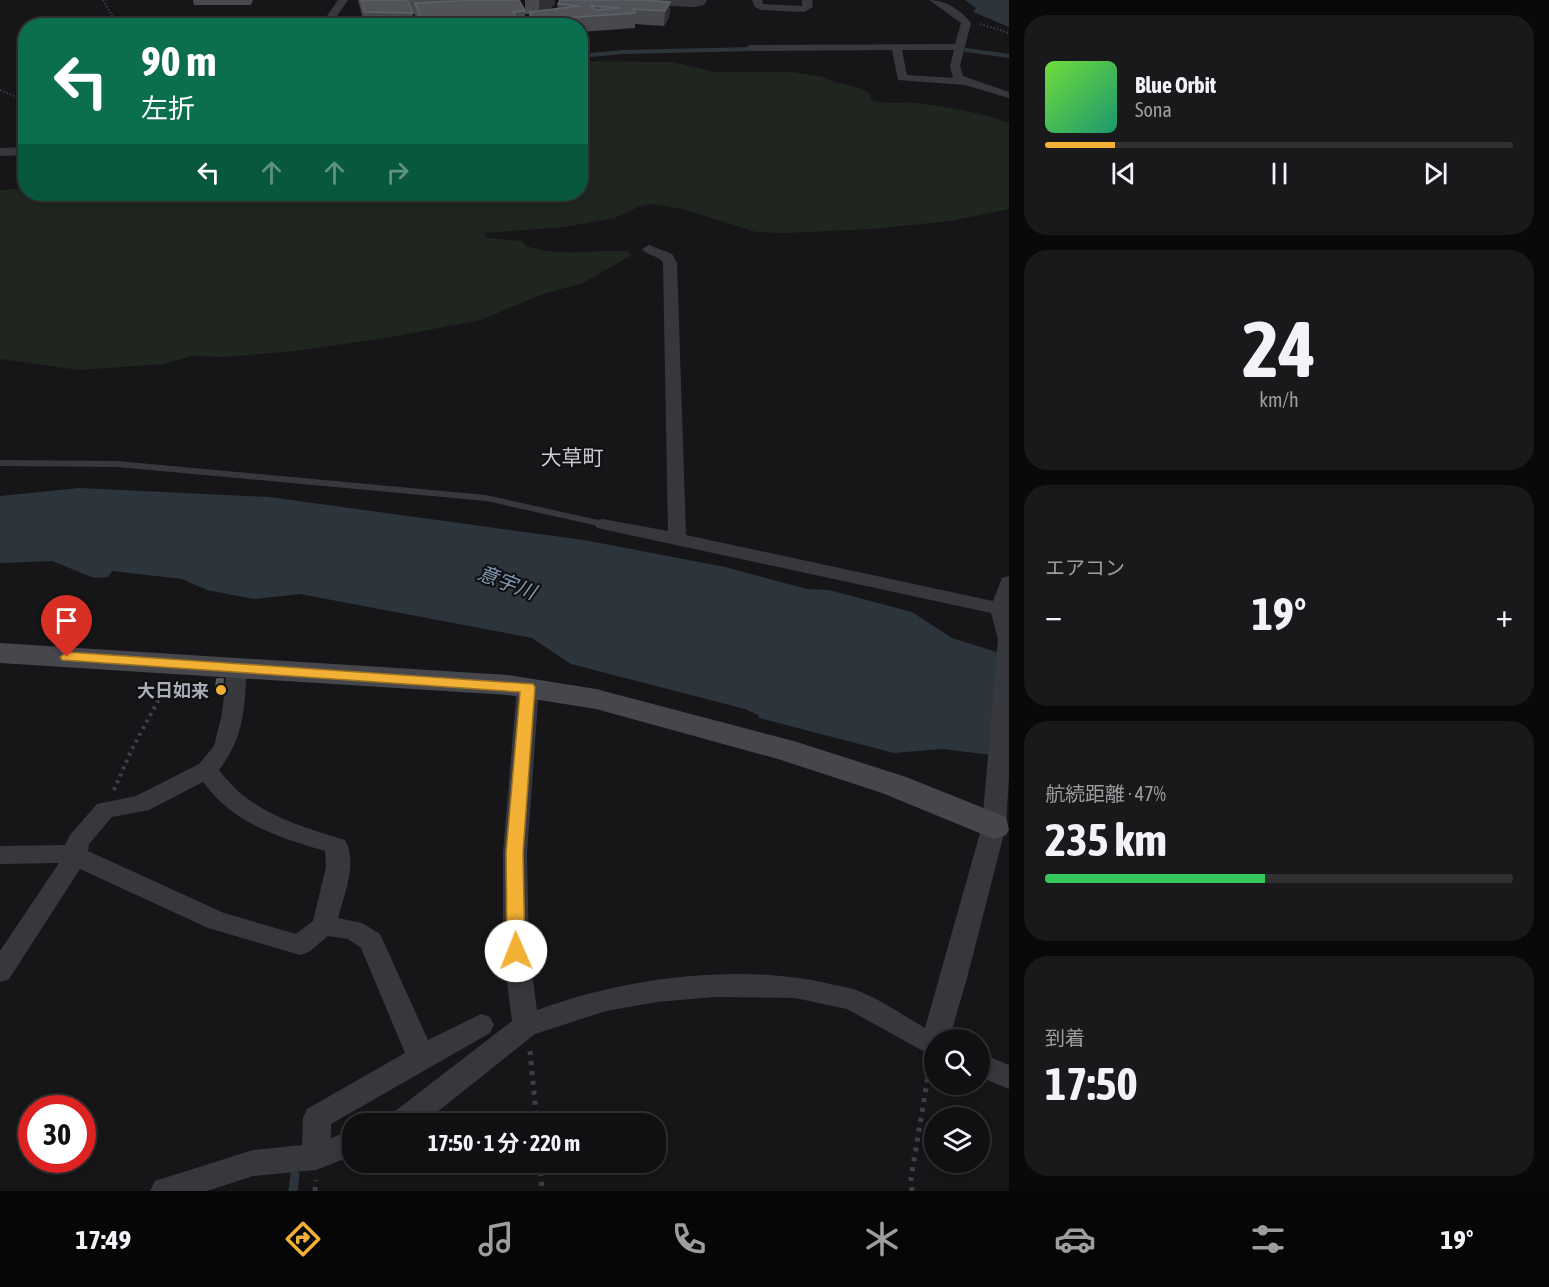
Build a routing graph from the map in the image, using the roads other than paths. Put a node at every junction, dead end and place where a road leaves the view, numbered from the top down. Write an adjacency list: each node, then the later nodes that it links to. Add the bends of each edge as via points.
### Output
1 (343, 0): 7 (street)
2 (702, 0): 6 (street, via 695,4)
3 (757, 0): 4 (street, via 761,7 804,9 808,7)
4 (807, 0)
5 (934, 0): 9 (street, via 966,23)
6 (635, 2)
7 (331, 18)
8 (897, 47): 9 (street); 10 (street); 11 (street, via 901,77)
9 (959, 47): 11 (street, via 955,66 958,78)
10 (750, 48)
11 (965, 82): 12 (street)
12 (1009, 95)
13 (18, 151): 14 (street)
14 (0, 152)
15 (649, 249): 18 (street, via 667,257 670,263)
16 (0, 463): 17 (lane, via 117,464 486,498)
17 (603, 524): 18 (street)
18 (677, 537): 20 (street)
19 (1009, 582): 20 (street)
20 (1000, 609): 21 (street)
21 (1008, 639): 26 (street)
22 (0, 653): 23 (street)
23 (237, 668): 24 (street); 25 (street, via 233,714 224,748)
24 (528, 687): 26 (street, via 596,699 786,750); 32 (street, via 515,853 516,951)
25 (207, 770): 27 (street, via 141,804 105,810 78,841); 29 (street, via 219,789 267,825 337,846 338,867)
26 (1000, 823): 33 (street)
27 (76, 854): 28 (street); 29 (street, via 217,921 300,945); 30 (street)
28 (0, 855)
29 (324, 926): 35 (street, via 353,930 371,941)
30 (0, 972)
31 (481, 1025): 35 (street)
32 (526, 1026): 34 (street, via 606,1000 657,991 714,986 795,987 853,1000); 38 (street)
33 (938, 1029)
34 (924, 1038)
35 (420, 1058): 40 (street, via 317,1118)
36 (990, 1069): 37 (street)
37 (1009, 1077)
38 (414, 1113)
39 (342, 1147): 40 (street)
40 (316, 1157): 41 (street, via 253,1163)
41 (165, 1191)

